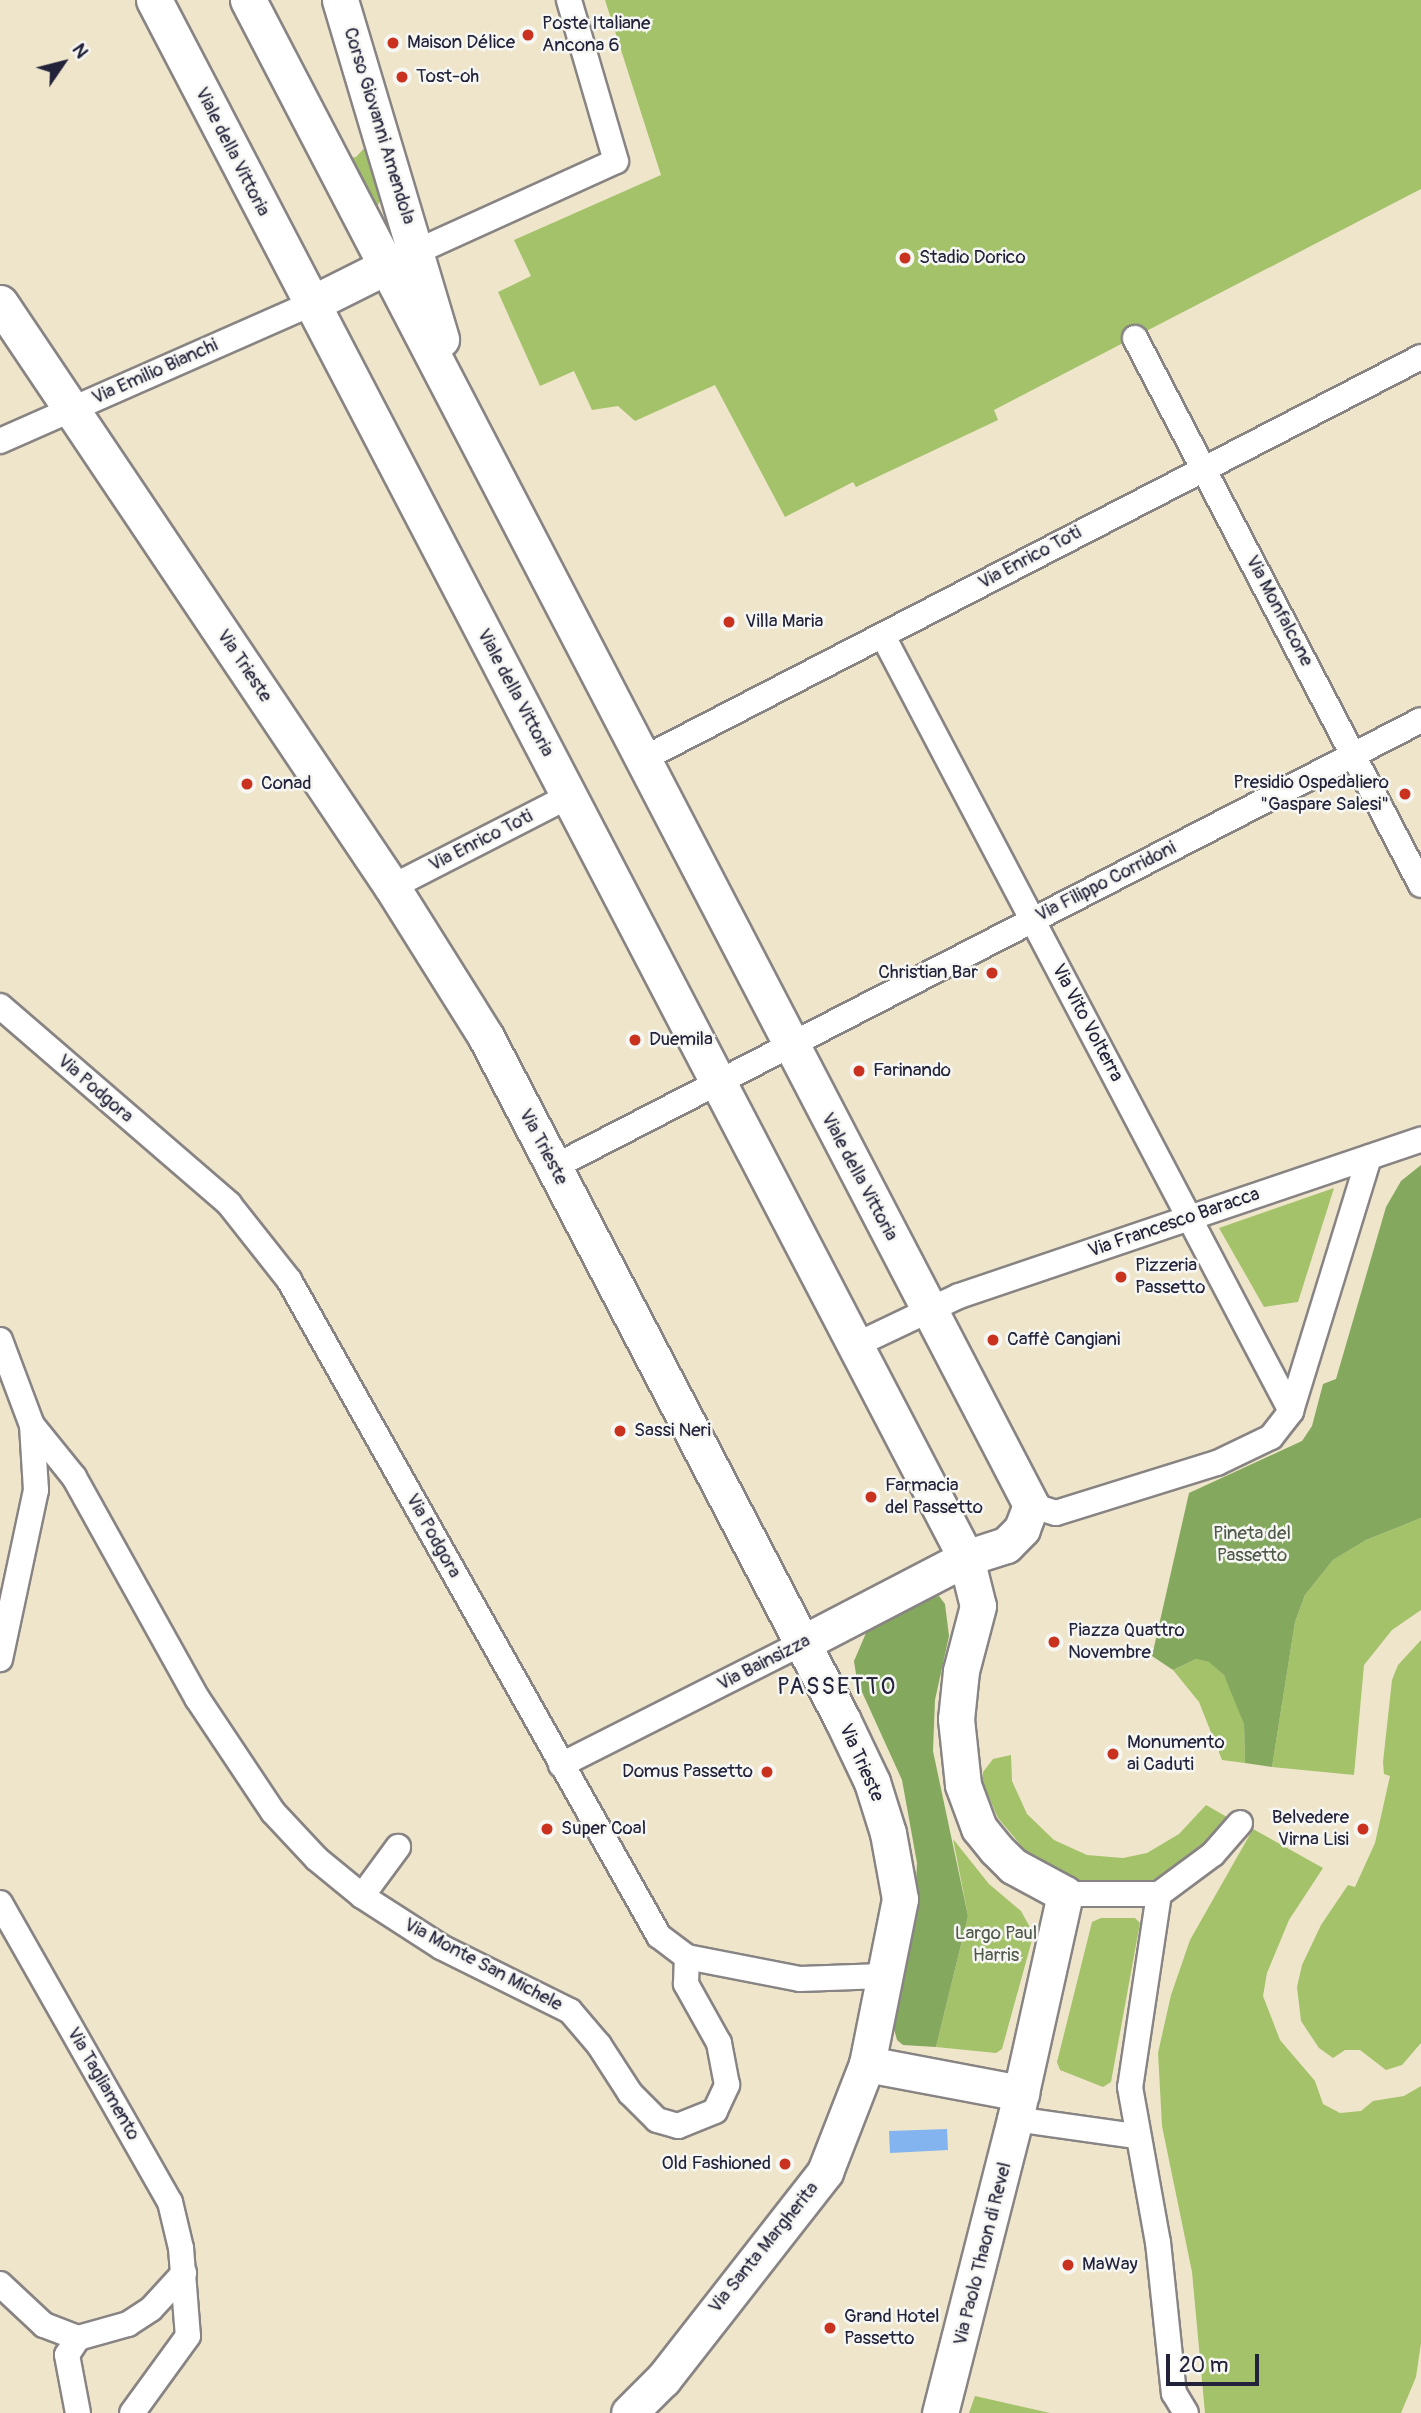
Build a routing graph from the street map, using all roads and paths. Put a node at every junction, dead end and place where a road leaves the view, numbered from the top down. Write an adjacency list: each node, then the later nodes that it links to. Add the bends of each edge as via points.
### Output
1 (153, 0): 8 (street, Viale della Vittoria)
2 (248, 0): 6 (street, Viale della Vittoria)
3 (340, 0): 5 (street, Corso Giovanni Amendola)
4 (569, 0): 5 (street, via 616,161)
5 (418, 251): 6 (street, Corso Giovanni Amendola); 11 (street, Corso Giovanni Amendola)
6 (386, 266): 8 (street); 11 (street, Viale della Vittoria)
7 (0, 303): 12 (street, Via Trieste)
8 (311, 304): 12 (street, Via Emilio Bianchi); 19 (street, Viale della Vittoria)
9 (1135, 338): 14 (street, Via Monfalcone)
10 (1421, 358): 14 (street, Via Enrico Toti)
11 (457, 394): 18 (street, Viale della Vittoria, via 512,514)
12 (72, 409): 13 (street, Via Emilio Bianchi); 21 (street, Via Trieste)
13 (0, 441)
14 (1204, 469): 15 (street, Via Enrico Toti); 17 (street, Via Monfalcone)
15 (883, 636): 18 (street, Via Enrico Toti); 22 (street, Via Vito Volterra)
16 (1421, 720): 17 (street, Via Filippo Corridoni)
17 (1353, 755): 20 (street, Via Monfalcone); 22 (street, Via Filippo Corridoni)
18 (641, 760): 24 (street, Viale della Vittoria)
19 (569, 796): 21 (street, Via Enrico Toti); 25 (street, Viale della Vittoria)
20 (1421, 885)
21 (392, 887): 28 (street, Via Trieste, via 486,1037)
22 (1033, 920): 24 (street, Via Filippo Corridoni); 29 (street, Via Vito Volterra)
23 (0, 1006): 39 (street, Via Podgora, via 229,1204 289,1280)
24 (792, 1045): 25 (street); 30 (street, Viale della Vittoria)
25 (719, 1083): 28 (street); 32 (street, Viale della Vittoria)
26 (1421, 1140): 27 (street, Via Francesco Baracca)
27 (1369, 1158): 29 (street, Via Francesco Baracca); 33 (street)
28 (554, 1167): 37 (street, Via Trieste)
29 (1189, 1218): 30 (street, Via Francesco Baracca); 33 (street, Via Vito Volterra)
30 (929, 1308): 32 (street); 35 (street, Viale della Vittoria)
31 (0, 1340): 34 (street)
32 (858, 1344): 36 (street, Viale della Vittoria)
33 (1291, 1411): 35 (street, via 1271,1437 1217,1463 1056,1513)
34 (32, 1424): 38 (street, via 36,1490); 44 (street, Via Monte San Michele, via 74,1477 197,1698 273,1812 317,1859)
35 (1031, 1505): 36 (street, via 1022,1528 1006,1545)
36 (966, 1558): 37 (street, Via Bainsizza); 42 (street, via 978,1606 961,1671 956,1719 963,1785 979,1828 996,1849 1013,1866)
37 (803, 1643): 39 (street, Via Bainsizza); 47 (street, Via Trieste, via 872,1782 888,1833 900,1899)
38 (0, 1659)
39 (561, 1765): 46 (street, Via Podgora, via 659,1936)
40 (1240, 1823): 43 (street, via 1213,1854)
41 (398, 1847): 44 (street)
42 (1065, 1894): 43 (street); 49 (street)
43 (1159, 1894): 50 (street, via 1130,2087)
44 (362, 1896): 46 (street, Via Monte San Michele, via 441,1947 570,2011 630,2094 657,2120 678,2126 715,2111 727,2085 719,2043 686,1984)
45 (0, 1903): 51 (street, Via Tagliamento, via 170,2202)
46 (687, 1957): 47 (street, Via Podgora, via 800,1979)
47 (883, 1976): 48 (street, Via Trieste)
48 (867, 2064): 49 (street); 56 (street, Via Santa Margherita, via 825,2172 663,2379)
49 (1018, 2106): 50 (street, via 1080,2132); 57 (street, Via Paolo Thaon di Revel)
50 (1135, 2136): 58 (street, via 1158,2242 1174,2393)
51 (184, 2273): 53 (street, via 151,2309 128,2324); 55 (street, Via Tagliamento, via 188,2336)
52 (0, 2284): 53 (street, via 44,2325)
53 (78, 2338): 54 (street, via 67,2355)
54 (78, 2413)
55 (132, 2413)
56 (629, 2413)
57 (940, 2413)
58 (1186, 2413)

